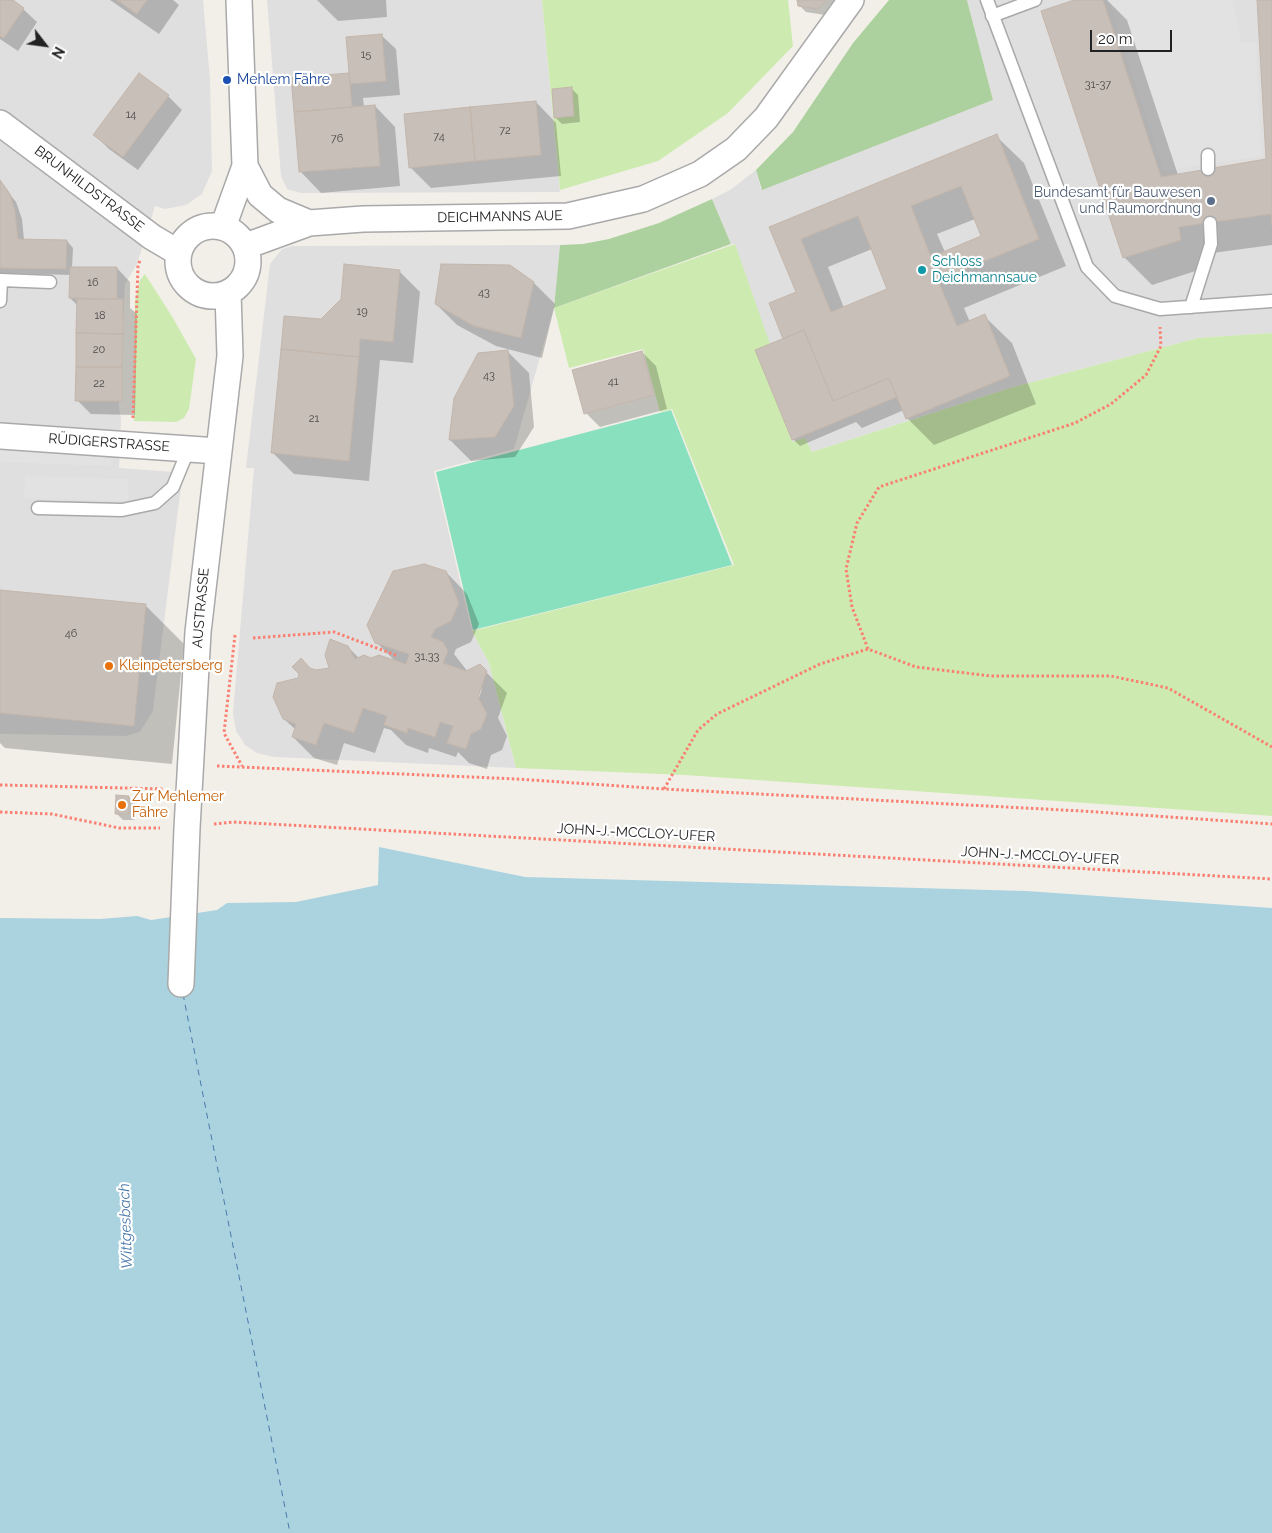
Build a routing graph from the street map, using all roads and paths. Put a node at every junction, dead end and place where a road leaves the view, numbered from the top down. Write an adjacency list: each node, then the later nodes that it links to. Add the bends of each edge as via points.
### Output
1 (239, 0): 8 (street)
2 (851, 0): 10 (street, DEICHMANNS AUE, via 766,118 736,149 700,174 643,199 568,216 362,219)
3 (987, 0): 5 (lane)
4 (1035, 0): 5 (lane)
5 (992, 16): 21 (lane, via 1087,267 1115,296)
6 (0, 123): 13 (street, BRUNHILDSTRASSE)
7 (1208, 155): 9 (lane)
8 (245, 166): 10 (street, via 260,196 278,210); 12 (street)
9 (1208, 169)
10 (309, 223): 14 (street, DEICHMANNS AUE)
11 (1210, 223): 20 (lane, via 1211,244)
12 (223, 227): 14 (street, via 237,234); 15 (street, via 199,229 184,242)
13 (152, 237): 15 (street, BRUNHILDSTRASSE); 23 (path, via 138,266)
14 (246, 246): 17 (street, via 249,263 246,275)
15 (179, 253): 17 (street, via 178,264 188,286 206,296)
16 (50, 282): 18 (lane, via 1,280)
17 (228, 293): 25 (street, AUSTRASSE, via 230,356)
18 (0, 301)
19 (1272, 301): 20 (lane)
20 (1192, 306): 21 (lane)
21 (1160, 309): 29 (path, via 1161,346 1146,375 1111,404 1075,423 879,487 856,523 846,569 852,607)
22 (0, 436): 23 (street, RÜDIGERSTRASSE)
23 (132, 444): 24 (street, RÜDIGERSTRASSE)
24 (189, 448): 25 (street, RÜDIGERSTRASSE); 26 (lane, via 173,487 155,503 122,510)
25 (218, 450): 33 (street, AUSTRASSE, via 198,632)
26 (38, 508)
27 (235, 634): 34 (path, via 224,734 243,767)
28 (253, 638): 30 (path, via 334,632)
29 (868, 649): 31 (path, via 916,667 991,676 1111,676 1168,688); 34 (path, via 820,664 717,714 698,730)
30 (398, 656)
31 (1272, 747)
32 (0, 785): 33 (path)
33 (189, 790): 37 (street, AUSTRASSE)
34 (664, 790): 36 (path)
35 (0, 812): 37 (path, JOHN-J.-MCCLOY-UFER, via 52,814 119,828)
36 (1272, 824)
37 (187, 828): 38 (path, JOHN-J.-MCCLOY-UFER, via 233,822); 39 (street, AUSTRASSE)
38 (1272, 879)
39 (181, 984)

